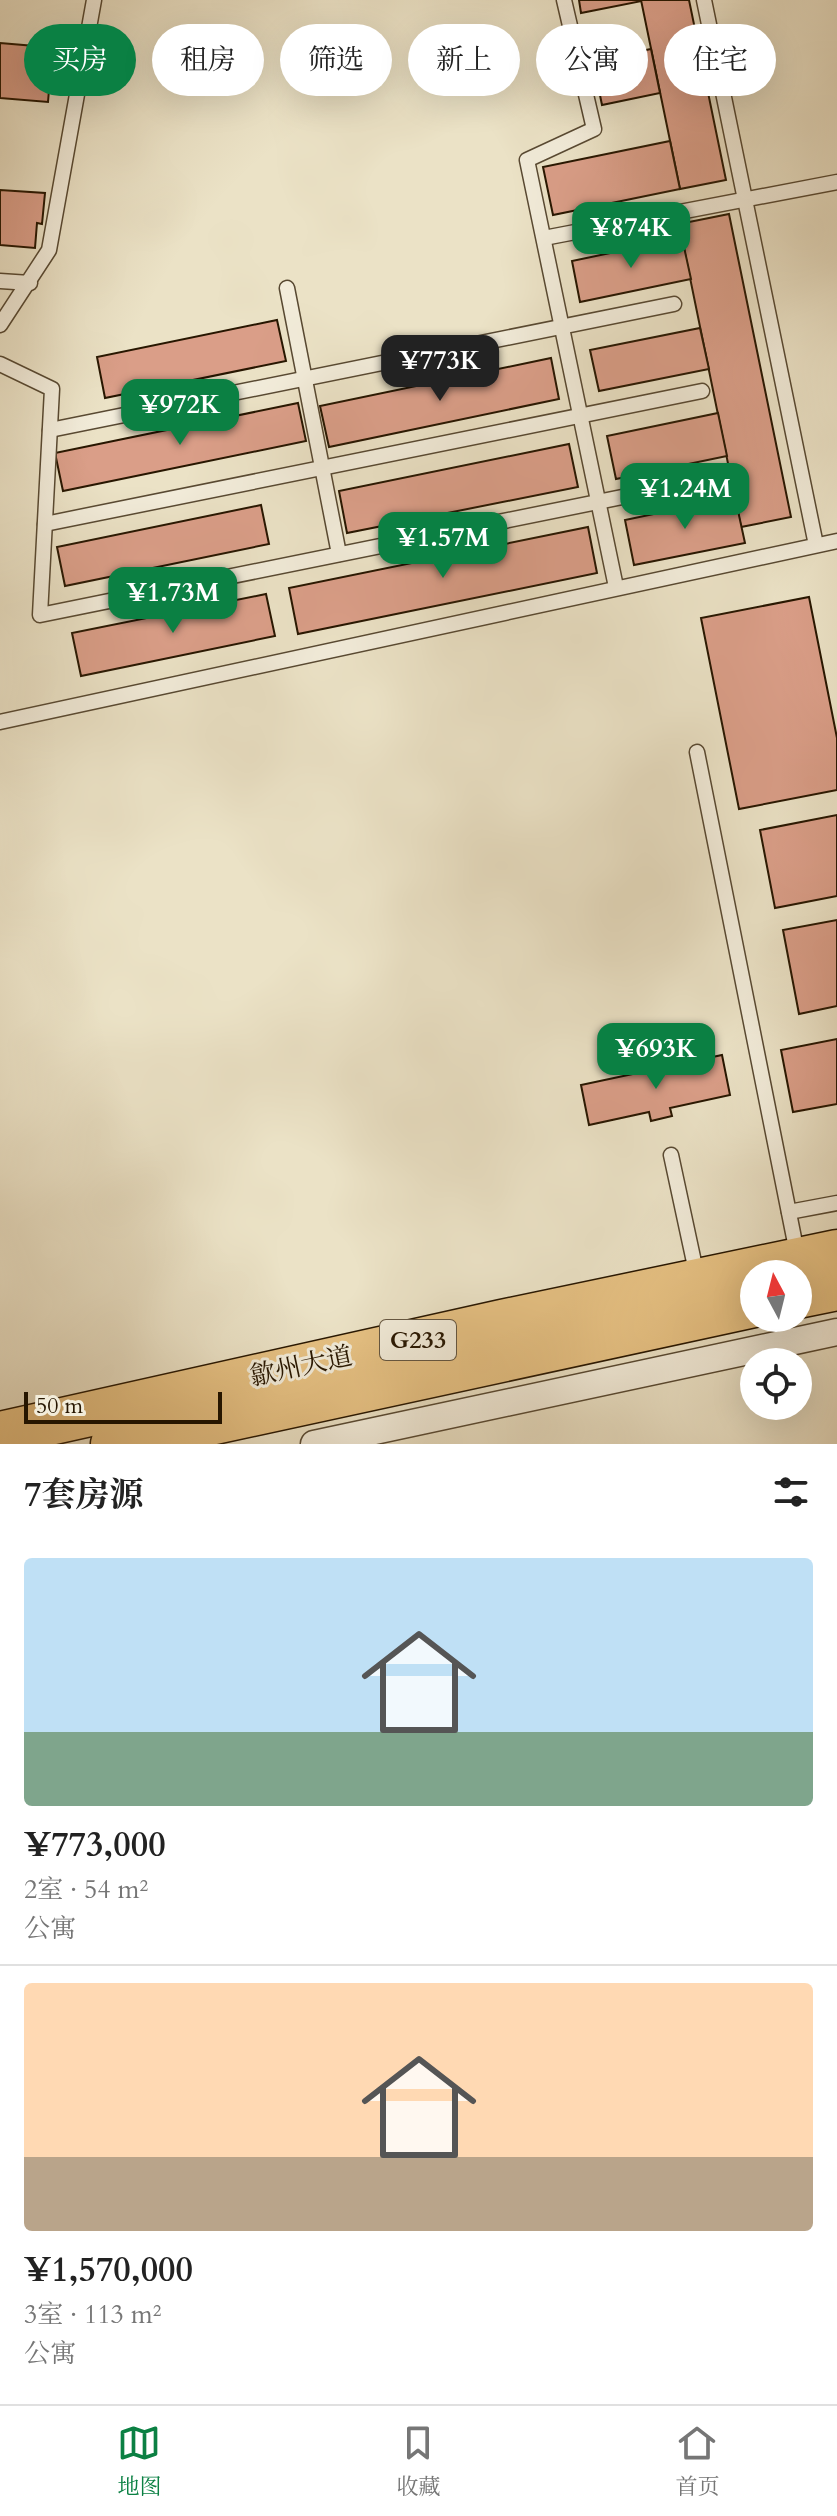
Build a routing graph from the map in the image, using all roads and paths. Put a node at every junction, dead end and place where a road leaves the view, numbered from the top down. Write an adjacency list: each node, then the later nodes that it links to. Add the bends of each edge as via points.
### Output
1 (94, 0): 8 (lane, via 49,250)
2 (564, 0): 6 (lane, via 594,129 527,160)
3 (704, 0): 5 (lane)
4 (837, 182): 5 (lane)
5 (745, 200): 6 (lane); 23 (lane)
6 (544, 238): 12 (lane)
7 (0, 281): 8 (lane)
8 (30, 283): 11 (lane)
9 (287, 288): 14 (lane)
10 (674, 304): 12 (lane)
11 (0, 325)
12 (562, 327): 14 (lane); 16 (lane)
13 (0, 364): 17 (lane, via 52,389)
14 (305, 379): 17 (lane); 18 (lane)
15 (702, 391): 16 (lane)
16 (581, 416): 18 (lane); 20 (lane)
17 (50, 430): 21 (lane)
18 (322, 468): 21 (lane); 24 (lane)
19 (711, 479): 20 (lane)
20 (599, 501): 24 (lane); 25 (lane)
21 (45, 524): 24 (lane, via 40,615)
22 (837, 541): 23 (lane)
23 (816, 545): 25 (lane)
24 (339, 554)
25 (616, 587): 26 (lane)
26 (0, 722)
27 (697, 752): 30 (lane)
28 (671, 1155): 34 (lane)
29 (837, 1203): 30 (lane)
30 (789, 1212): 31 (lane)
31 (808, 1260)
32 (812, 1270): 35 (highway, 歙州大道 / G233)
33 (740, 1277): 34 (highway, 歙州大道 / G233)
34 (698, 1281): 39 (highway, 歙州大道 / G233)
35 (837, 1288)
36 (740, 1308): 38 (highway, 歙州大道 / G233)
37 (837, 1332): 41 (street)
38 (311, 1400): 40 (highway, 歙州大道 / G233); 41 (street)
39 (0, 1434)
40 (113, 1444)
41 (318, 1444)

